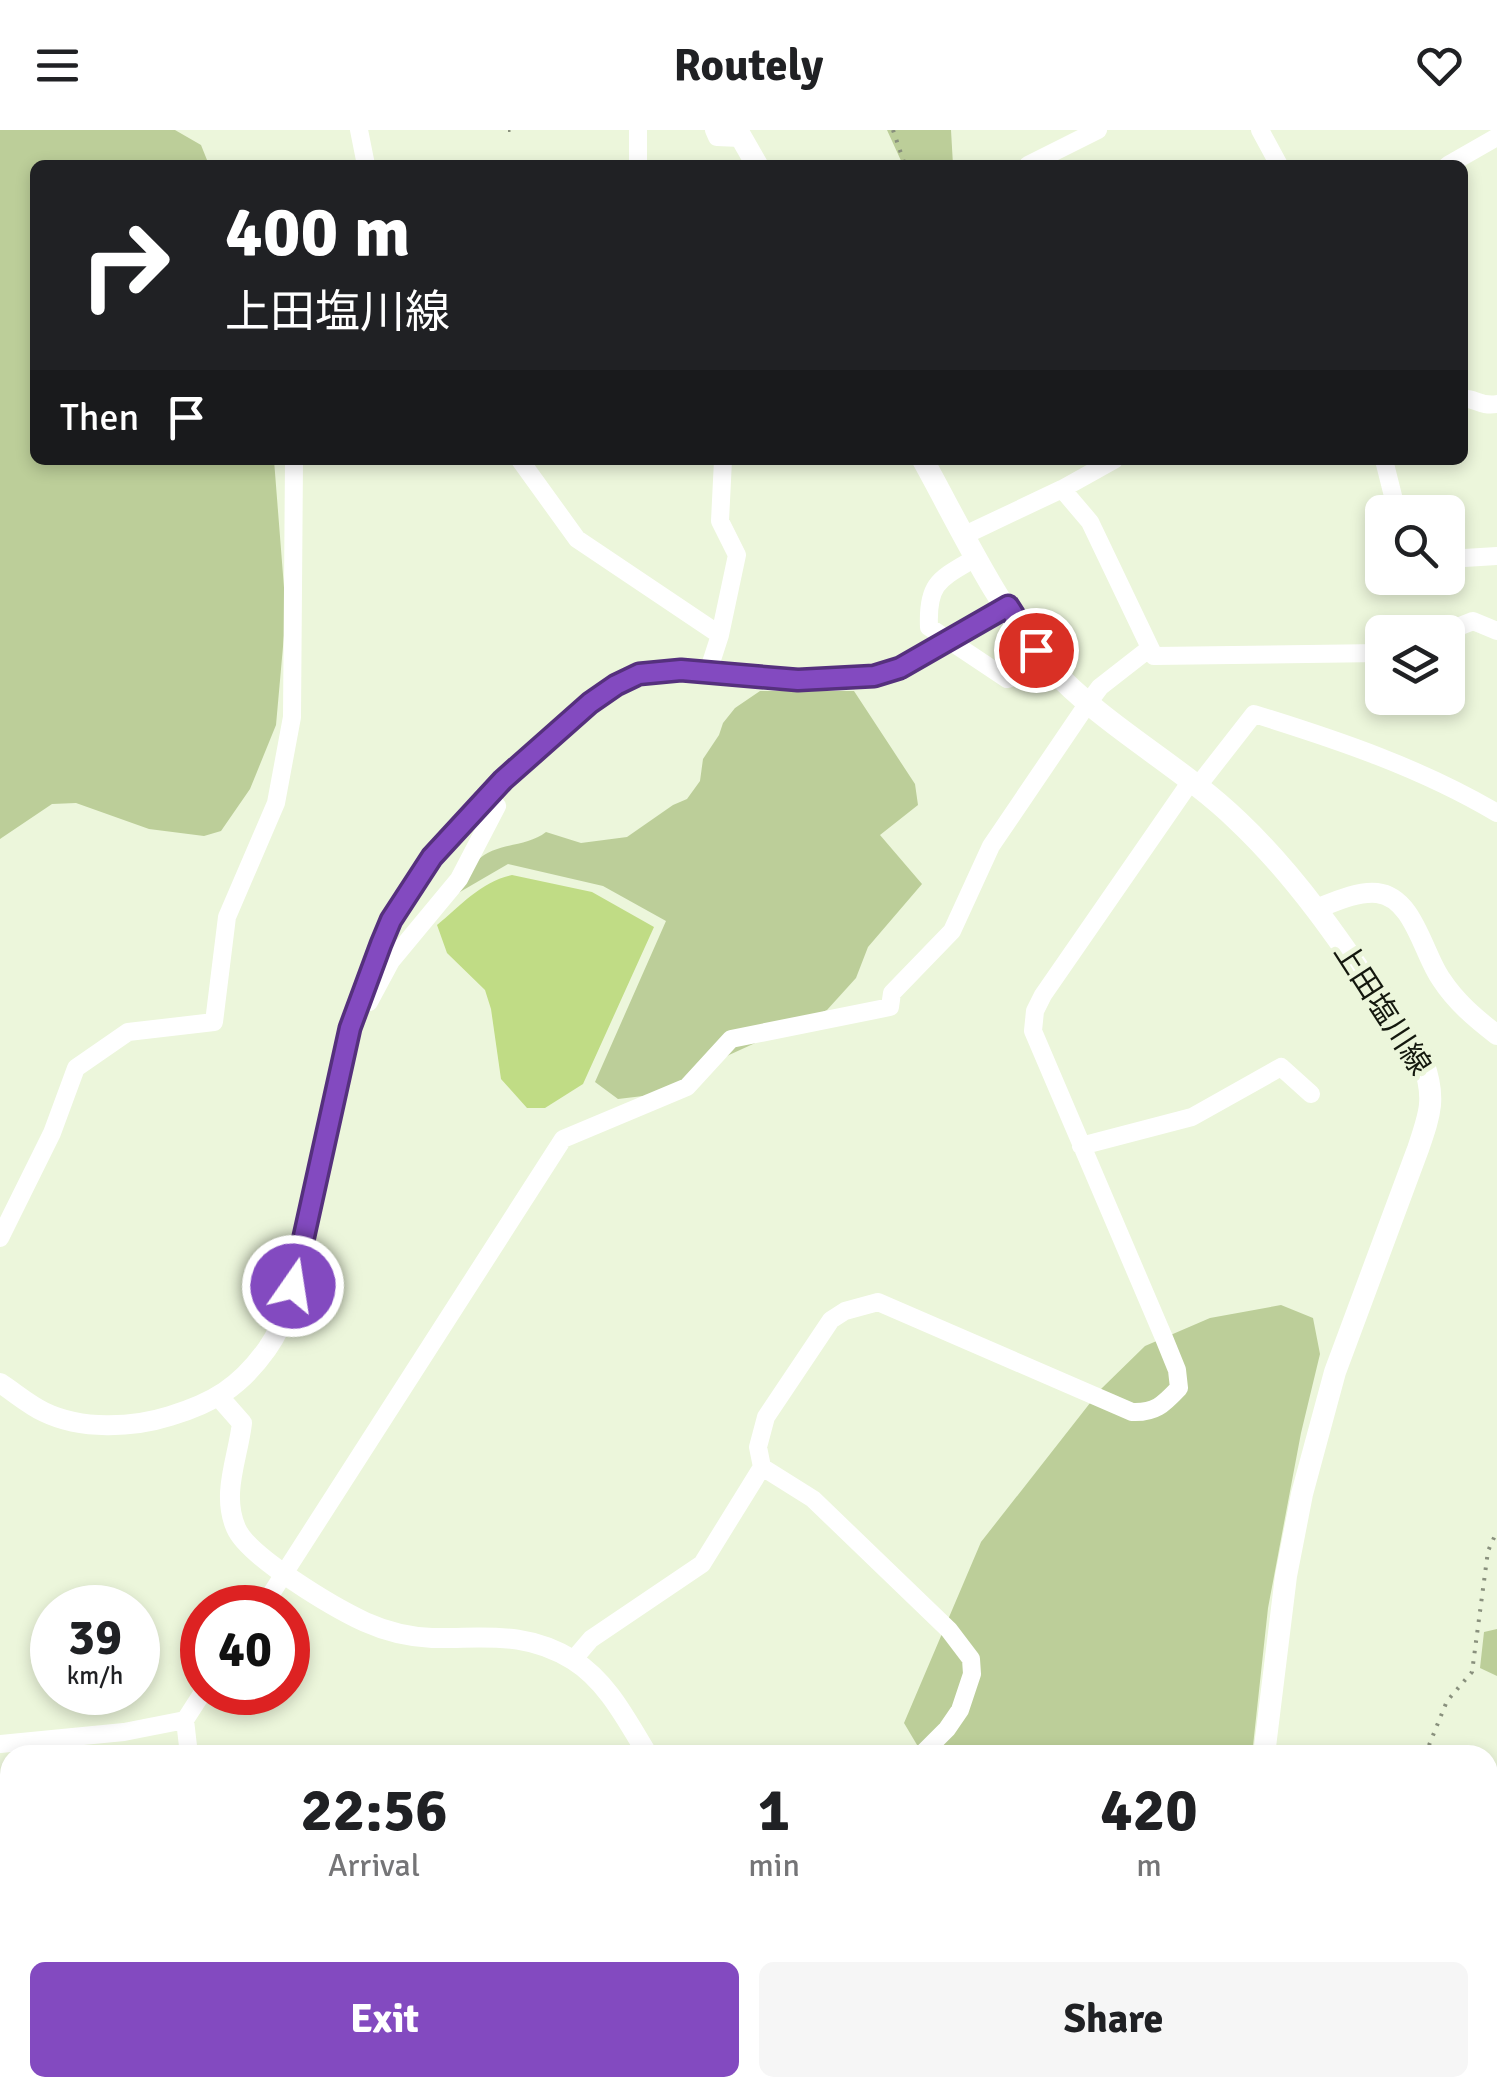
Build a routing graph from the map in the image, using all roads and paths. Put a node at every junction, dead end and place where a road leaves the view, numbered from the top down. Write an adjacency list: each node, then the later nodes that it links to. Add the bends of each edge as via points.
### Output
1 (359, 130): 11 (street)
2 (508, 130): 3 (path)
3 (515, 130)
4 (638, 130): 12 (street)
5 (714, 130): 9 (street, via 717,136)
6 (893, 130): 14 (path)
7 (1098, 130): 15 (street)
8 (1260, 130): 16 (street)
9 (739, 134): 13 (main road)
10 (1497, 137): 17 (street)
11 (365, 160)
12 (638, 160)
13 (753, 160)
14 (904, 160)
15 (1038, 160)
16 (1276, 160)
17 (1457, 160)
18 (1468, 398): 19 (street)
19 (1497, 404)
20 (294, 465): 50 (street, via 292,717 276,803 227,917 214,1022 128,1032 76,1068)
21 (524, 465): 35 (street, via 577,539)
22 (723, 465): 35 (street, via 720,521 737,555)
23 (926, 465): 28 (main road, 上田塩川線)
24 (1105, 465): 26 (street)
25 (1385, 465): 27 (street)
26 (1062, 490): 28 (street); 37 (street, via 1090,522)
27 (1393, 495)
28 (965, 535): 30 (main road, 上田塩川線)
29 (1497, 556): 31 (street)
30 (976, 557): 32 (main road, 上田塩川線); 36 (street, via 941,578 928,602 929,627)
31 (1465, 558)
32 (1008, 606): 36 (street); 39 (main road, 上田塩川線)
33 (1465, 624): 34 (street)
34 (1497, 631)
35 (720, 635): 40 (street)
36 (949, 640): 39 (street, via 1006,679); 40 (street, via 874,676 798,680)
37 (1150, 648): 38 (street, via 1154,656); 41 (street)
38 (1365, 653)
39 (1050, 667): 41 (main road, 上田塩川線)
40 (708, 672): 43 (street, via 662,670 616,685)
41 (1088, 703): 42 (main road, 上田塩川線); 55 (street, via 992,846 952,931 892,993 890,1007 731,1039 687,1088 563,1139)
42 (1194, 784): 44 (street, via 1254,714 1346,742); 45 (main road, 上田塩川線, via 1238,820); 49 (street, via 1036,1011 1033,1030)
43 (486, 796): 46 (street, via 432,857 391,920); 46 (street, via 497,806 459,879 391,961 369,1002)
44 (1497, 812)
45 (1316, 909): 47 (street, via 1380,893 1400,905 1439,977); 64 (main road, 上田塩川線, via 1423,1062 1432,1088 1430,1116 1335,1372 1302,1494)
46 (360, 1001): 52 (street, via 290,1302 270,1346)
47 (1497, 1035)
48 (1311, 1094): 49 (street, via 1281,1067 1192,1117)
49 (1081, 1146): 53 (street, via 1178,1370 1178,1388 1162,1405 1132,1412 878,1302 845,1310 826,1326 766,1417 758,1447)
50 (0, 1238)
51 (0, 1382): 52 (street, via 45,1413 111,1427 151,1422)
52 (220, 1398): 55 (street, via 242,1423 229,1490 237,1531)
53 (762, 1467): 57 (street, via 702,1564 591,1639); 63 (street, via 813,1499 950,1630 970,1660 960,1710)
54 (1497, 1531): 65 (path, via 1488,1551 1472,1672 1447,1701)
55 (285, 1574): 56 (street); 57 (street, via 365,1622 398,1633 506,1636)
56 (278, 1585)
57 (573, 1660): 62 (street, via 607,1690)
58 (187, 1715): 59 (street)
59 (184, 1720): 60 (street); 61 (street)
60 (0, 1744)
61 (188, 1745)
62 (642, 1745)
63 (931, 1745)
64 (1265, 1745)
65 (1429, 1745)

